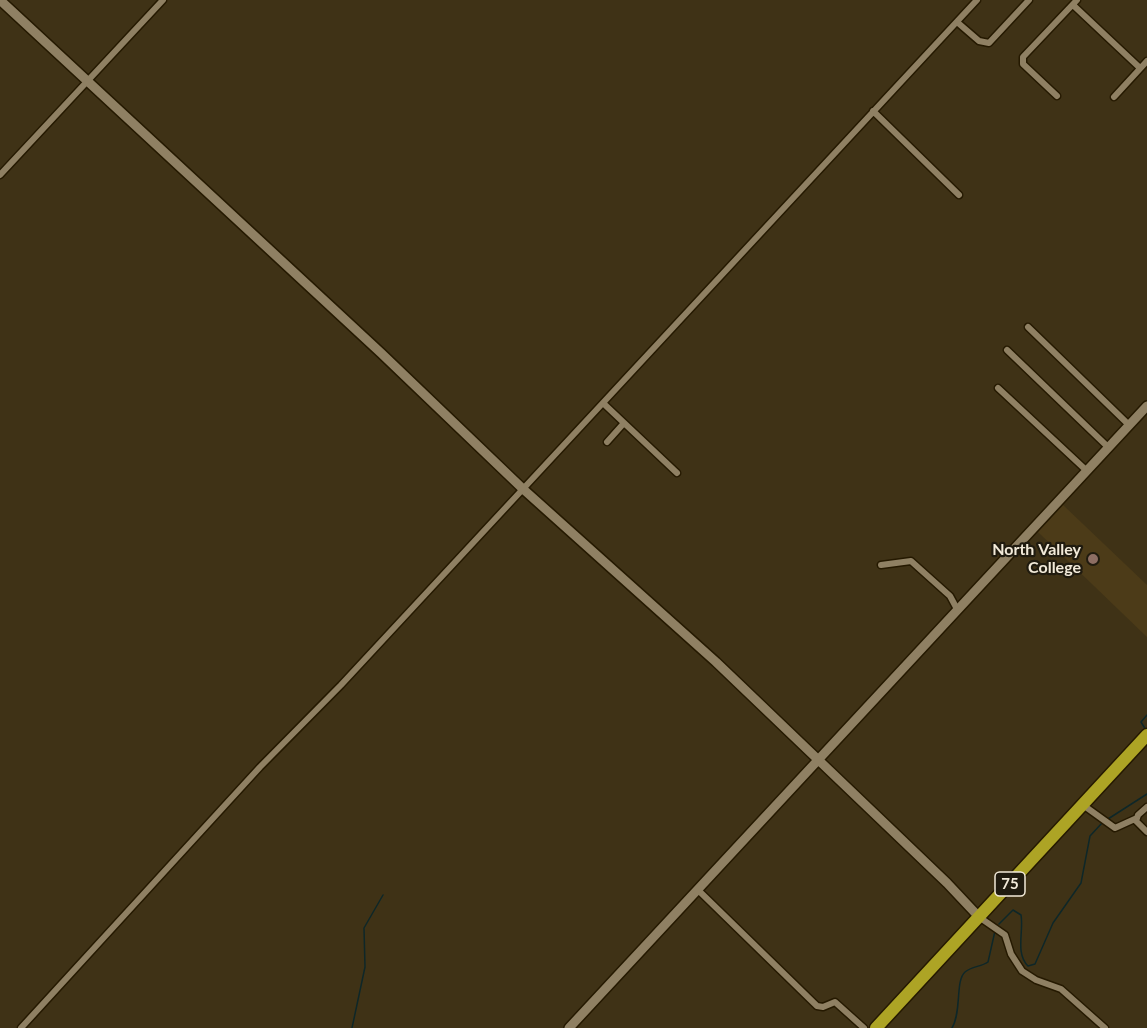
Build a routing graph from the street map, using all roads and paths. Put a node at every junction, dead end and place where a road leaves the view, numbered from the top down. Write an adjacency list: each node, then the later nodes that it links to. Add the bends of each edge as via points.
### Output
1 (0, 0): 9 (street)
2 (163, 0): 9 (street)
3 (977, 0): 6 (street)
4 (1029, 0): 6 (street, via 989,43 980,41)
5 (1075, 2): 8 (street); 10 (street, via 1023,57 1023,64)
6 (957, 22): 12 (street)
7 (1147, 61): 8 (street)
8 (1140, 68): 11 (street)
9 (87, 82): 13 (street); 26 (street)
10 (1057, 96)
11 (1114, 97)
12 (873, 111): 14 (street); 18 (street)
13 (0, 175)
14 (959, 195)
15 (1028, 327): 21 (street)
16 (1007, 350): 23 (street)
17 (998, 388): 24 (street)
18 (603, 403): 20 (street); 26 (street)
19 (1146, 408): 21 (street)
20 (624, 423): 22 (street); 25 (street)
21 (1129, 425): 23 (street)
22 (607, 442)
23 (1109, 448): 24 (street)
24 (1087, 471): 28 (street)
25 (677, 473)
26 (523, 489): 30 (street, via 716,662); 38 (street)
27 (881, 565): 28 (street, via 911,561 950,596)
28 (957, 609): 30 (street)
29 (1145, 737): 31 (highway, 75)
30 (817, 761): 35 (street); 36 (street, via 947,882)
31 (1083, 806): 33 (street, via 1114,828); 36 (highway, 75)
32 (1147, 807): 33 (street)
33 (1137, 818): 34 (street)
34 (1147, 832)
35 (697, 889): 37 (street); 39 (street, via 817,1006 835,1002)
36 (979, 917): 40 (highway, 75); 41 (street, via 1005,934 1011,954 1026,975 1061,989)
37 (572, 1027)
38 (21, 1028)
39 (864, 1028)
40 (876, 1028)
41 (1106, 1028)

